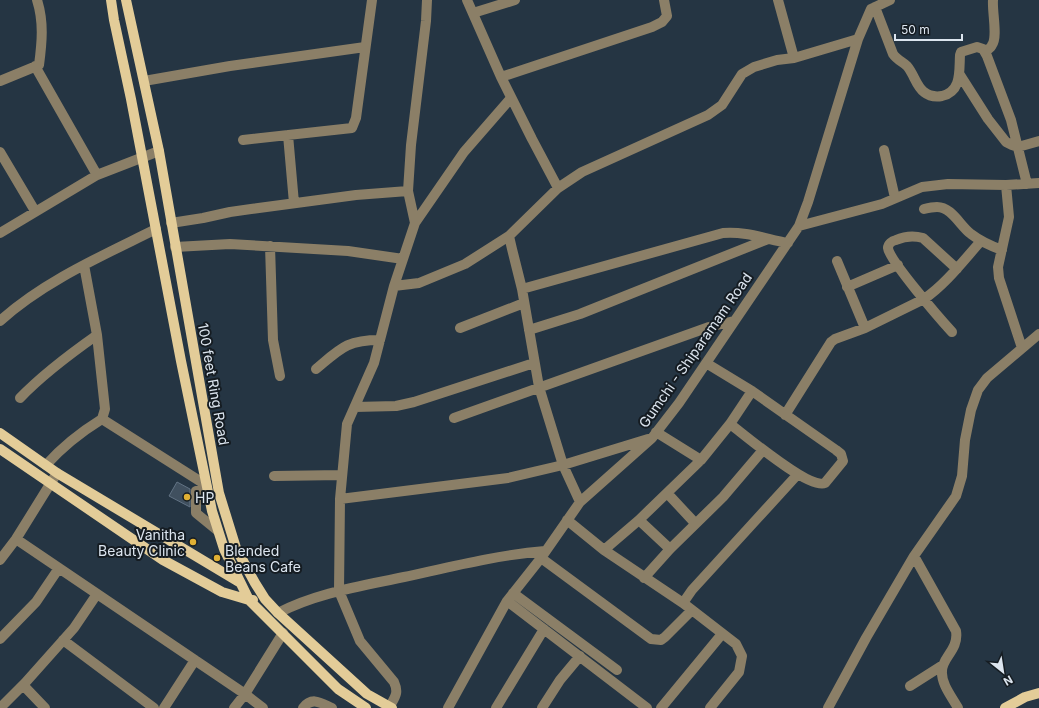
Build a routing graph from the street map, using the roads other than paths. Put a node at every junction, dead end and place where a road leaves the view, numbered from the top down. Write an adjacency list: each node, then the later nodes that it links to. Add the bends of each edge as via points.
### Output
1 (37, 0): 18 (street, via 43,38 39,65)
2 (111, 0): 31 (main road, 100 feet Ring Road)
3 (126, 0): 22 (main road, 100 feet Ring Road)
4 (372, 0): 15 (street)
5 (427, 0): 37 (street)
6 (467, 0): 13 (street)
7 (514, 0): 13 (street)
8 (664, 0): 20 (street, via 667,16 652,27)
9 (778, 0): 17 (street)
10 (890, 0): 12 (street)
11 (992, 0): 16 (street, via 995,36 992,46)
12 (872, 5): 14 (street, Gumchi - Shiparamam Road); 19 (street, via 893,54 907,66 925,92 934,97 950,93 956,87)
13 (473, 13): 20 (street)
14 (858, 39): 17 (street); 44 (street, Gumchi - Shiparamam Road)
15 (365, 47): 22 (street); 24 (street, via 356,118 352,128)
16 (985, 52): 19 (street, via 977,47 961,52); 27 (street, via 1011,120)
17 (794, 58): 36 (street, via 754,67 742,74 722,105 708,114 582,172)
18 (36, 66): 21 (street); 32 (street)
19 (960, 75): 27 (street, via 1006,142)
20 (501, 78): 23 (street)
21 (0, 81)
22 (144, 81): 29 (main road, 100 feet Ring Road)
23 (511, 98): 36 (street); 43 (street, via 464,152)
24 (288, 135): 25 (street); 39 (street)
25 (243, 140)
26 (1039, 141): 27 (street)
27 (1018, 147): 35 (street)
28 (884, 150): 38 (street)
29 (159, 151): 31 (street); 42 (main road, 100 feet Ring Road)
30 (0, 152): 41 (street)
31 (142, 157): 32 (street); 45 (main road, 100 feet Ring Road)
32 (97, 175): 41 (street)
33 (1039, 183): 35 (street)
34 (1006, 184): 35 (street); 38 (street, via 948,184 922,187); 53 (street, via 1009,217)
35 (1027, 184)
36 (558, 188): 47 (street)
37 (408, 191): 39 (street); 43 (street)
38 (895, 198): 44 (street, via 882,204)
39 (294, 203): 42 (street)
40 (924, 209): 49 (street, via 936,207 947,210)
41 (35, 211): 46 (street)
42 (171, 223): 52 (main road, 100 feet Ring Road)
43 (415, 223): 54 (street)
44 (799, 226): 50 (street, Gumchi - Shiparamam Road)
45 (156, 228): 56 (street); 98 (main road, 100 feet Ring Road)
46 (0, 233)
47 (509, 236): 59 (street, via 465,264 418,283); 61 (street)
48 (768, 239): 50 (street); 61 (street, via 747,233 717,234); 68 (street, via 580,314)
49 (981, 241): 53 (street); 58 (street)
50 (788, 243): 65 (street, Gumchi - Shiparamam Road)
51 (270, 246): 52 (street, via 230,244); 54 (street, via 348,251); 77 (street, via 273,340)
52 (175, 247): 115 (main road, 100 feet Ring Road, via 219,493 236,548)
53 (1002, 250): 73 (street, via 998,267 999,278)
54 (403, 259): 59 (street)
55 (837, 261): 60 (street)
56 (84, 265): 64 (street, via 18,305); 71 (street)
57 (898, 266): 58 (street, via 889,252 889,244 902,237 917,236 929,242); 60 (street); 62 (street)
58 (957, 269): 62 (street)
59 (394, 286): 72 (street)
60 (847, 287): 67 (street)
61 (522, 288): 63 (street)
62 (924, 299): 67 (street); 69 (street)
63 (524, 303): 66 (street); 68 (street)
64 (0, 320)
65 (734, 321): 75 (street, Gumchi - Shiparamam Road); 78 (street, via 709,327)
66 (460, 328)
67 (865, 328): 82 (street, via 831,342)
68 (529, 330): 74 (street)
69 (952, 332)
70 (1039, 334): 73 (street)
71 (98, 335): 80 (street, via 47,372); 84 (street, via 105,409)
72 (380, 340): 76 (street, via 353,342 341,348); 81 (street, via 374,363)
73 (1022, 348): 110 (street, via 987,378 978,390 966,432 960,486 956,496)
74 (534, 363): 78 (street); 81 (street, via 414,402 396,406)
75 (706, 363): 79 (street); 87 (street, Gumchi - Shiparamam Road)
76 (316, 369)
77 (280, 376)
78 (539, 387): 83 (street); 92 (street)
79 (752, 391): 82 (street); 85 (street)
80 (20, 398)
81 (355, 407): 95 (street, via 347,424)
82 (786, 415): 94 (street, via 843,457 841,464 825,483 813,482)
83 (454, 418)
84 (102, 419): 91 (street, via 59,450); 98 (street)
85 (730, 424): 89 (street); 90 (street)
86 (0, 433): 91 (main road)
87 (654, 435): 90 (street); 92 (street); 101 (street, Gumchi - Shiparamam Road)
88 (0, 449): 97 (main road)
89 (763, 450): 94 (street); 104 (street, via 723,497)
90 (701, 460): 99 (street)
91 (46, 465): 93 (main road)
92 (563, 465): 100 (street, via 508,478); 101 (street)
93 (57, 473): 97 (street); 114 (main road)
94 (798, 474): 121 (street)
95 (342, 475): 96 (street); 100 (street)
96 (274, 476)
97 (51, 484): 106 (street); 120 (main road, via 163,560 222,592)
98 (207, 486): 105 (main road, 100 feet Ring Road); 105 (street, via 196,491 196,513)
99 (666, 493): 103 (street); 104 (street)
100 (340, 499): 116 (street)
101 (580, 502): 102 (street, Gumchi - Shiparamam Road)
102 (567, 520): 108 (street); 109 (street, Gumchi - Shiparamam Road)
103 (639, 520): 107 (street); 108 (street)
104 (695, 523): 107 (street)
105 (218, 531): 114 (main road, 100 feet Ring Road)
106 (16, 539): 111 (street); 112 (street)
107 (670, 549): 113 (street)
108 (604, 550): 113 (street)
109 (543, 554): 116 (street, via 500,556); 118 (street, Gumchi - Shiparamam Road); 122 (street, via 651,639 661,640)
110 (914, 556): 131 (street, via 956,630 955,645); 153 (street)
111 (0, 560)
112 (59, 568): 117 (street); 127 (street, via 36,602)
113 (644, 578): 121 (street)
114 (240, 582): 115 (main road); 120 (main road, 100 feet Ring Road)
115 (254, 583): 119 (main road, 100 feet Ring Road)
116 (339, 591): 123 (street, via 293,605); 137 (street, via 360,641 394,682 397,689)
117 (97, 594): 128 (street); 130 (street)
118 (510, 597): 124 (street); 132 (street); 147 (street, Gumchi - Shiparamam Road)
119 (265, 599): 120 (main road); 123 (main road, 100 feet Ring Road)
120 (249, 600): 125 (main road, 100 feet Ring Road)
121 (683, 603): 122 (street)
122 (691, 611): 126 (street)
123 (278, 613): 137 (main road, 100 feet Ring Road, via 367,694)
124 (544, 629): 129 (street); 148 (street)
125 (283, 633): 136 (street); 146 (main road, 100 feet Ring Road, via 338,690)
126 (722, 634): 151 (street); 152 (street, via 736,644 742,656 742,663 739,672)
127 (0, 639)
128 (64, 640): 133 (street); 140 (street)
129 (580, 656): 149 (street); 150 (street)
130 (195, 660): 136 (street); 141 (street)
131 (943, 665): 134 (street); 154 (street, via 943,680)
132 (617, 670)
133 (23, 684): 138 (street); 139 (street)
134 (910, 686)
135 (1039, 693): 155 (main road)
136 (245, 694): 142 (street); 143 (street)
137 (391, 707)
138 (0, 708)
139 (45, 708)
140 (154, 708)
141 (164, 708)
142 (234, 708)
143 (263, 708)
144 (303, 708): 145 (street, via 307,703 315,701)
145 (332, 708)
146 (366, 708)
147 (448, 708)
148 (496, 708)
149 (542, 708)
150 (647, 708)
151 (661, 708)
152 (710, 708)
153 (828, 708)
154 (958, 708)
155 (1005, 708)

